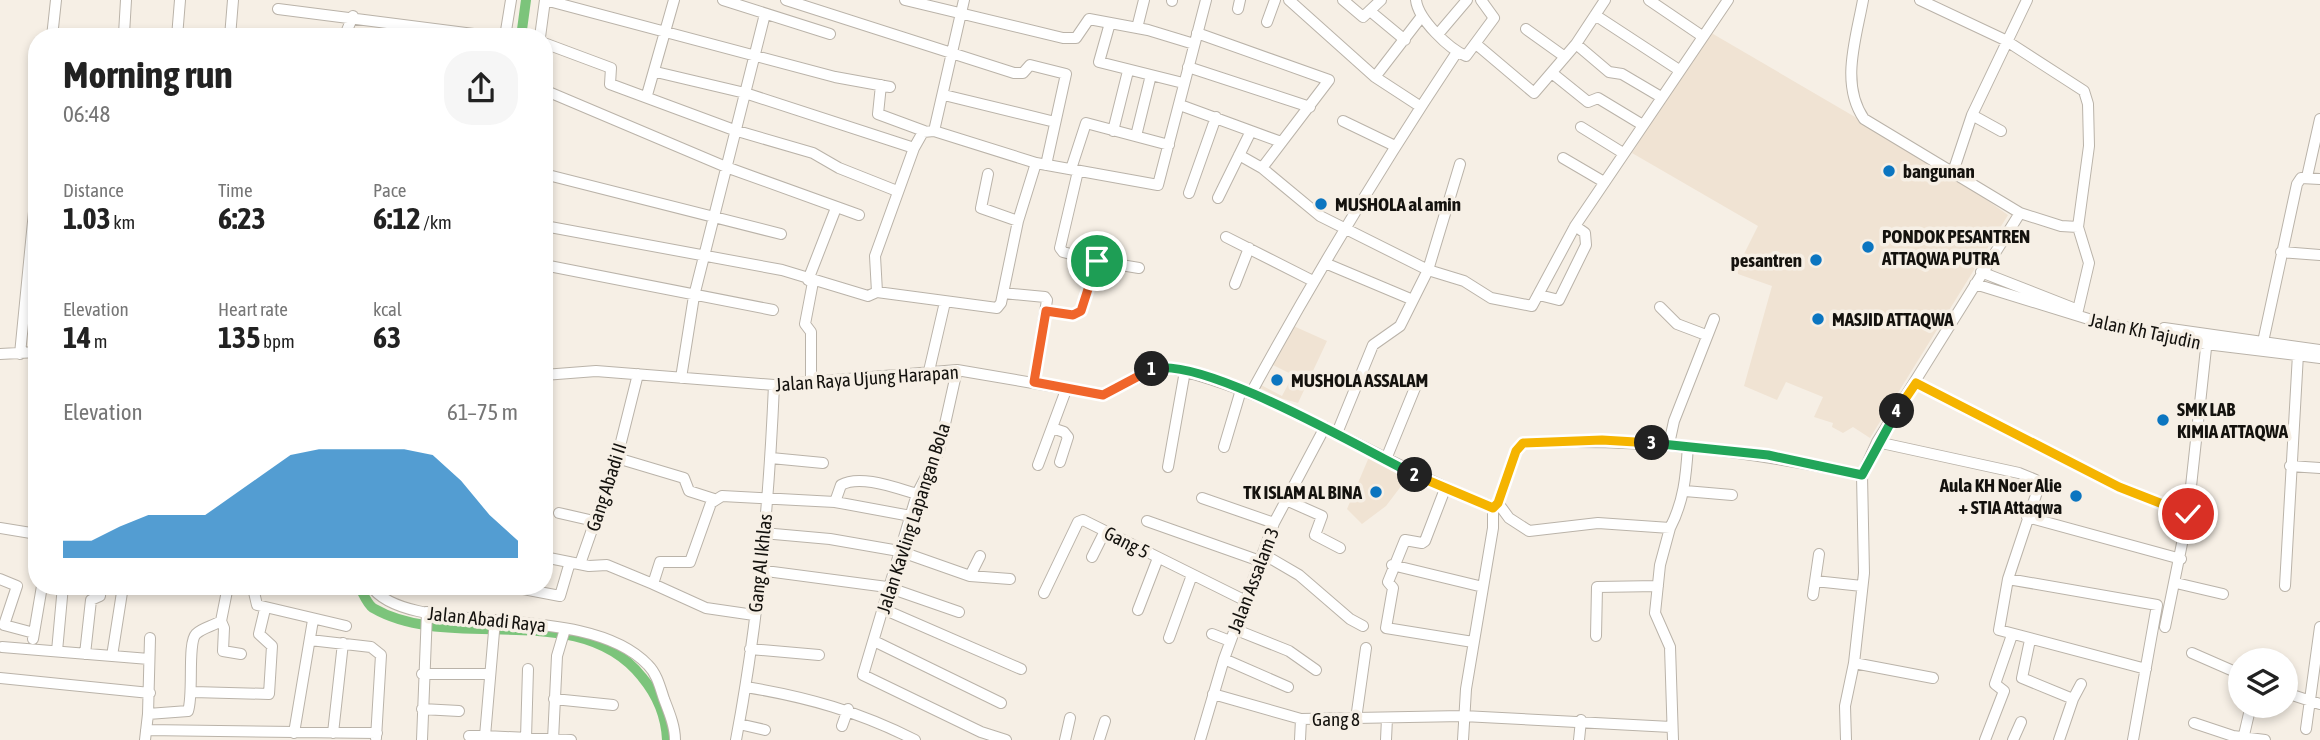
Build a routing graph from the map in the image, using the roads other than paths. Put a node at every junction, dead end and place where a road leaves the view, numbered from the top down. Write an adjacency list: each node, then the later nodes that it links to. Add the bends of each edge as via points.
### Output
1 (57, 0): 36 (street)
2 (126, 0): 37 (street)
3 (180, 0): 38 (street)
4 (233, 0): 39 (street)
5 (511, 0): 42 (street)
6 (545, 0): 43 (street); 46 (street)
7 (674, 0): 46 (street)
8 (723, 0): 30 (street)
9 (786, 0): 56 (street)
10 (905, 0): 29 (street)
11 (964, 0): 29 (street)
12 (1143, 0): 44 (street)
13 (1206, 0): 50 (street)
14 (1275, 0): 34 (street)
15 (1289, 0): 66 (street)
16 (1343, 0): 28 (street, via 1361,17)
17 (1381, 0): 28 (street)
18 (1416, 0): 33 (street)
19 (1467, 0): 47 (street)
20 (1481, 0): 53 (street, via 1494,18)
21 (1605, 0): 31 (street)
22 (1649, 0): 49 (street)
23 (1728, 0): 49 (street)
24 (1863, 0): 101 (street, via 1850,78 1853,103 1864,119)
25 (1920, 0): 52 (street)
26 (2027, 0): 52 (street)
27 (278, 9): 32 (street)
28 (1370, 11): 51 (street)
29 (961, 13): 35 (street, via 1072,39 1089,19); 56 (street)
30 (765, 14): 48 (street); 58 (street)
31 (1595, 15): 54 (street); 61 (street)
32 (353, 16): 40 (street); 41 (street)
33 (1422, 16): 47 (street); 51 (street)
34 (1267, 22)
35 (1110, 23): 44 (street); 62 (street, via 1100,62)
36 (53, 28)
37 (124, 28)
38 (178, 28)
39 (231, 28)
40 (348, 28)
41 (435, 28)
42 (506, 28)
43 (541, 28)
44 (1138, 28): 50 (street)
45 (1526, 29): 59 (street)
46 (667, 31): 58 (street); 63 (street)
47 (1439, 33): 57 (street)
48 (830, 34)
49 (1702, 36): 61 (street)
50 (1195, 38): 60 (street); 74 (street, via 1329,79)
51 (1405, 40): 66 (street)
52 (2005, 40): 76 (street); 116 (street, via 2084,91 2089,146)
53 (1476, 44): 57 (street, via 1467,56); 64 (street, via 1533,93)
54 (1576, 44): 59 (street); 72 (street, via 1609,72 1622,74)
55 (553, 46): 70 (street, via 611,68 610,84)
56 (951, 52): 71 (street); 80 (street, via 1019,74 1030,65 1066,74)
57 (1457, 52): 75 (street)
58 (755, 54): 68 (street); 84 (street, via 885,86 878,114)
59 (1564, 57): 64 (street)
60 (1188, 66): 67 (street); 74 (street)
61 (1679, 70): 72 (street)
62 (1128, 71): 65 (street); 85 (street)
63 (656, 72): 68 (street); 70 (street)
64 (1552, 72): 81 (street, via 1588,103 1598,98)
65 (1151, 75): 67 (street); 88 (street)
66 (1375, 78): 75 (street)
67 (1183, 83): 73 (street)
68 (745, 93): 83 (street); 92 (street)
69 (553, 94): 98 (street)
70 (647, 95): 83 (street)
71 (944, 95): 80 (street); 84 (street)
72 (1661, 97): 81 (street)
73 (1180, 104): 77 (street); 90 (street)
74 (1310, 107): 89 (street)
75 (1421, 107): 91 (street)
76 (1972, 115): 87 (street); 101 (street)
77 (1216, 117): 86 (street); 108 (street)
78 (2320, 119): 104 (street)
79 (1343, 121): 91 (street)
80 (1055, 122): 96 (street)
81 (1641, 124): 93 (street)
82 (1581, 127): 93 (street)
83 (734, 130): 98 (street); 107 (street, via 813,153)
84 (929, 131): 92 (street); 96 (street)
85 (1113, 131): 88 (street); 100 (street, via 1085,124)
86 (1251, 131): 89 (street); 94 (street)
87 (2001, 131)
88 (1136, 136): 90 (street)
89 (1281, 142): 99 (street)
90 (1169, 145): 100 (street, via 1158,185)
91 (1395, 146): 118 (street)
92 (914, 148): 107 (street)
93 (1623, 153): 106 (street)
94 (1239, 155): 99 (street); 109 (street)
95 (1563, 158): 106 (street)
96 (1041, 164): 100 (street); 114 (street)
97 (1460, 164): 129 (street)
98 (726, 167): 110 (street); 113 (street)
99 (1262, 168): 118 (street, via 1306,206)
100 (1074, 170): 125 (street, via 1060,248)
101 (1953, 173): 111 (street)
102 (988, 174): 114 (street, via 981,208)
103 (553, 176): 113 (street)
104 (2307, 177): 105 (street); 122 (street, via 2297,184)
105 (2320, 179)
106 (1604, 183): 115 (street)
107 (897, 191): 136 (street, via 875,256)
108 (1189, 193)
109 (1218, 198)
110 (836, 208): 112 (street); 131 (street)
111 (2020, 214): 116 (street); 130 (street)
112 (859, 215)
113 (715, 217): 119 (street); 124 (street)
114 (1018, 221): 137 (street)
115 (1575, 226): 138 (street); 138 (street, via 1585,233 1586,245 1559,300)
116 (2078, 227): 144 (street, via 2090,263)
117 (553, 228): 124 (street)
118 (1345, 228): 126 (street); 129 (street)
119 (781, 234)
120 (1226, 237): 121 (street)
121 (1249, 248): 132 (street); 133 (street)
122 (2281, 252): 123 (street); 147 (street)
123 (2320, 255)
124 (704, 258): 131 (street, via 782,270); 139 (street)
125 (1097, 261): 128 (street); 145 (street, via 1081,311 1073,315)
126 (1325, 263): 132 (street); 140 (street)
127 (553, 267): 139 (street)
128 (1139, 268)
129 (1428, 270): 138 (street, via 1517,305 1534,306); 140 (street)
130 (1981, 272): 134 (street); 144 (street, Jalan Kh Tajudin)
131 (811, 281): 136 (street, via 869,296); 164 (street, via 805,324 811,332)
132 (1313, 281): 168 (street)
133 (1235, 284)
134 (1975, 284): 149 (street, Jalan Kh Tajudin, via 2083,318); 165 (street)
135 (28, 288): 153 (street)
136 (877, 292): 141 (street)
137 (1003, 293): 141 (street, via 997,308); 145 (street, via 1045,297)
138 (1539, 295)
139 (694, 296): 143 (street); 161 (street)
140 (1413, 300): 171 (street, via 1400,326 1373,345)
141 (945, 302): 157 (street)
142 (1660, 307): 148 (street, via 1677,324)
143 (773, 310)
144 (2078, 310): 149 (street, Jalan Kh Tajudin)
145 (1046, 311): 163 (street)
146 (1714, 319): 148 (street)
147 (2264, 334): 149 (street, Jalan Kh Tajudin); 150 (street, Jalan Kh Tajudin)
148 (1706, 335): 173 (street)
149 (2207, 339): 154 (street, Jalan Kh Tajudin); 197 (street)
150 (2320, 350)
151 (28, 353): 153 (street)
152 (0, 354): 153 (street)
153 (20, 354)
154 (2298, 354): 155 (street, Jalan Kh Tajudin); 182 (street)
155 (2320, 358)
156 (957, 370): 157 (street, Jalan Raya Ujung Harapan); 163 (street, Jalan Raya Ujung Harapan); 188 (street, Jalan Kavling Lapangan Bola, via 939,451)
157 (929, 371): 164 (street, Jalan Raya Ujung Harapan)
158 (1185, 371): 167 (street, Jalan Raya Ujung Harapan, via 1161,366 1103,395); 168 (street, Jalan Raya Ujung Harapan); 183 (street)
159 (553, 373): 160 (street, Jalan Raya Ujung Harapan)
160 (639, 374): 161 (street, Jalan Raya Ujung Harapan); 176 (street, Gang Abadi II)
161 (681, 378): 166 (street, Jalan Raya Ujung Harapan)
162 (1419, 378): 178 (street)
163 (1034, 382): 167 (street, Jalan Raya Ujung Harapan)
164 (811, 383): 166 (street, Jalan Raya Ujung Harapan)
165 (1916, 383): 172 (street); 197 (street, via 2119,487)
166 (774, 385): 177 (street, Gang Al Ikhlas)
167 (1066, 390): 169 (street)
168 (1246, 391): 170 (street, Jalan Raya Ujung Harapan); 175 (street)
169 (1052, 428): 179 (street, via 1068,437); 181 (street)
170 (1325, 428): 171 (street, Jalan Raya Ujung Harapan); 193 (street, Jalan Assalam 3)
171 (1337, 433): 178 (street, Jalan Raya Ujung Harapan)
172 (1877, 442): 185 (street); 199 (street, via 2031,477 2038,482 2038,489)
173 (1669, 444): 174 (street); 195 (street, via 1602,440 1523,443)
174 (1688, 446): 185 (street, via 1768,455); 187 (street)
175 (1224, 447)
176 (617, 458): 192 (street, via 684,478 689,491); 200 (street, Gang Abadi II)
177 (771, 458): 180 (street); 190 (street, Gang Al Ikhlas)
178 (1385, 459): 186 (street, Jalan Raya Ujung Harapan)
179 (1060, 462)
180 (823, 463)
181 (1038, 465)
182 (2290, 466): 184 (street); 230 (street)
183 (1168, 467)
184 (2320, 468)
185 (1862, 475): 229 (street)
186 (1446, 489): 195 (street, Jalan Raya Ujung Harapan); 218 (street, via 1426,541 1405,540)
187 (1685, 491): 189 (street); 204 (street)
188 (917, 494): 194 (street, via 848,481 841,485); 198 (street, Jalan Kavling Lapangan Bola)
189 (1732, 495)
190 (767, 498): 192 (street); 194 (street); 207 (street, Gang Al Ikhlas)
191 (1202, 498): 202 (street)
192 (714, 499): 227 (street, via 691,562 660,562)
193 (1286, 500): 202 (street, Jalan Assalam 3); 208 (street, via 1322,516 1315,536)
194 (835, 502): 198 (street)
195 (1496, 505): 204 (street, via 1529,531 1598,523); 232 (street)
196 (559, 513): 200 (street)
197 (2188, 514): 216 (street)
198 (911, 516): 209 (street, Jalan Kavling Lapangan Bola)
199 (2027, 517): 216 (street); 224 (street)
200 (594, 521): 217 (street, Gang Abadi II)
201 (1147, 521): 213 (street)
202 (1274, 523): 213 (street, Jalan Assalam 3)
203 (0, 528): 206 (street)
204 (1670, 528): 228 (street)
205 (1105, 531): 212 (street); 214 (street, Gang 5); 233 (street, Gang 5, via 1078,522)
206 (28, 533)
207 (763, 533): 209 (street); 219 (street, Gang Al Ikhlas)
208 (1340, 548)
209 (899, 551): 221 (street); 231 (street, Jalan Kavling Lapangan Bola)
210 (1819, 554): 225 (street)
211 (980, 556): 221 (street)
212 (1092, 557)
213 (1261, 557): 244 (street, Jalan Assalam 3); 255 (street, via 1299,575)
214 (1158, 558): 220 (street, Gang 5); 247 (street)
215 (553, 559): 217 (street)
216 (2181, 559): 226 (street)
217 (575, 563): 227 (street, via 607,565); 242 (street, Gang Abadi II, via 560,596)
218 (1392, 565): 232 (street); 271 (street, via 1388,582 1393,588 1385,628)
219 (758, 570): 231 (street); 250 (street, Gang Al Ikhlas)
220 (1192, 575): 244 (street, Gang 5); 266 (street)
221 (970, 576): 223 (street)
222 (0, 579): 249 (street, via 17,586)
223 (1010, 579)
224 (2008, 579): 263 (street, via 1999,628); 291 (street, via 2157,605)
225 (1815, 581): 229 (street); 243 (street)
226 (2176, 583): 234 (street); 256 (street)
227 (653, 584): 250 (street, via 706,608)
228 (1658, 586): 264 (street, via 1597,587); 325 (street, via 1655,613 1670,647)
229 (1862, 586): 286 (street)
230 (2285, 586)
231 (887, 587): 246 (street, Jalan Kavling Lapangan Bola); 248 (street)
232 (1483, 587): 271 (street)
233 (1044, 593)
234 (2223, 594)
235 (40, 595): 261 (street)
236 (62, 595): 277 (street)
237 (100, 595): 280 (street, via 91,600)
238 (122, 595): 283 (street)
239 (226, 595): 252 (street)
240 (254, 595): 245 (street, via 255,604)
241 (379, 595): 253 (street, Jalan Abadi Raya)
242 (553, 595)
243 (1813, 595)
244 (1246, 601): 259 (street, Jalan Assalam 3)
245 (265, 608): 251 (street); 299 (street, via 258,634 272,646 269,694)
246 (883, 608): 269 (street, Jalan Kavling Lapangan Bola); 288 (street)
247 (1138, 610)
248 (959, 612)
249 (2, 615): 261 (street, via 5,626)
250 (754, 615): 276 (street, Gang Al Ikhlas)
251 (313, 620): 254 (street); 267 (street)
252 (221, 621): 281 (street, via 223,651); 299 (street, via 192,641)
253 (427, 622): 258 (street, Jalan Abadi Raya); 292 (street)
254 (346, 626)
255 (1363, 626)
256 (2165, 626)
257 (2320, 627): 278 (street)
258 (493, 628): 260 (street, Jalan Abadi Raya, via 534,622); 293 (street)
259 (1234, 629): 270 (street, Jalan Assalam 3); 290 (street, via 1289,651)
260 (564, 631): 303 (street); 341 (street, Jalan Abadi Raya, via 605,638 649,665 669,712)
261 (34, 633): 275 (street)
262 (1212, 634): 270 (street)
263 (2012, 635): 268 (street); 355 (street, via 1995,684 2004,691)
264 (1596, 636)
265 (150, 638): 284 (street)
266 (1169, 638)
267 (310, 640): 272 (street); 328 (street)
268 (2030, 640): 291 (street); 304 (street, via 2022,678)
269 (874, 641): 305 (street); 345 (street, Jalan Kavling Lapangan Bola, via 865,678)
270 (1230, 641): 285 (street, Jalan Assalam 3)
271 (1473, 642): 312 (street)
272 (343, 643): 329 (street); 335 (street, via 371,647 381,655)
273 (2, 647): 275 (street)
274 (1366, 648): 317 (street)
275 (32, 649): 277 (street)
276 (750, 649): 282 (street); 297 (street, Gang Al Ikhlas)
277 (57, 651): 280 (street)
278 (2318, 652): 306 (street)
279 (2192, 653): 289 (street)
280 (85, 654): 283 (street)
281 (241, 654)
282 (819, 655)
283 (112, 656): 284 (street)
284 (149, 659): 300 (street)
285 (1224, 659): 298 (street); 301 (street, Jalan Assalam 3)
286 (1854, 663): 295 (street); 354 (street, via 1845,706)
287 (528, 669): 336 (street)
288 (1021, 669)
289 (2228, 669)
290 (1316, 670)
291 (2146, 670): 338 (street)
292 (422, 674): 293 (street); 308 (street)
293 (490, 674): 334 (street)
294 (0, 678): 300 (street)
295 (1933, 678)
296 (2081, 684): 304 (street)
297 (746, 687): 309 (street); 322 (street, Gang Al Ikhlas)
298 (1288, 687)
299 (193, 692): 311 (street, via 188,711)
300 (150, 693): 311 (street)
301 (1213, 694): 316 (street, Gang 8); 348 (street, Jalan Assalam 3)
302 (2298, 697): 306 (street)
303 (554, 699): 307 (street); 337 (street)
304 (2073, 699): 357 (street)
305 (1000, 703)
306 (2315, 703): 326 (street)
307 (613, 705)
308 (422, 709): 310 (street); 339 (street)
309 (848, 709): 323 (street); 324 (street)
310 (459, 710)
311 (148, 714): 330 (street)
312 (1463, 716): 314 (street, Gang 8); 318 (street, Gang 8); 351 (street)
313 (1070, 718): 346 (street)
314 (1387, 718): 317 (street, Gang 8); 350 (street)
315 (2248, 718): 331 (street)
316 (1301, 719): 317 (street, Gang 8); 349 (street)
317 (1356, 719)
318 (1581, 720): 325 (street, Gang 8); 352 (street)
319 (1105, 721): 347 (street)
320 (2021, 722): 356 (street)
321 (2194, 723): 331 (street, via 2233,736)
322 (739, 724): 327 (street); 342 (street, Gang Al Ikhlas)
323 (842, 726)
324 (890, 727): 343 (street); 344 (street)
325 (1671, 727): 353 (street)
326 (2306, 729)
327 (765, 730)
328 (294, 733): 329 (street); 332 (street)
329 (333, 733): 335 (street)
330 (146, 735): 332 (street)
331 (2244, 735): 358 (street)
332 (210, 736)
333 (469, 736): 334 (street)
334 (485, 736): 336 (street)
335 (376, 737)
336 (526, 738): 337 (street)
337 (553, 739): 340 (street)
338 (2136, 739)
339 (422, 740)
340 (571, 740)
341 (675, 740)
342 (736, 740)
343 (886, 740)
344 (915, 740)
345 (1006, 740)
346 (1065, 740)
347 (1099, 740)
348 (1200, 740)
349 (1300, 740)
350 (1386, 740)
351 (1463, 740)
352 (1579, 740)
353 (1673, 740)
354 (1846, 740)
355 (1985, 740)
356 (2013, 740)
357 (2059, 740)
358 (2265, 740)

